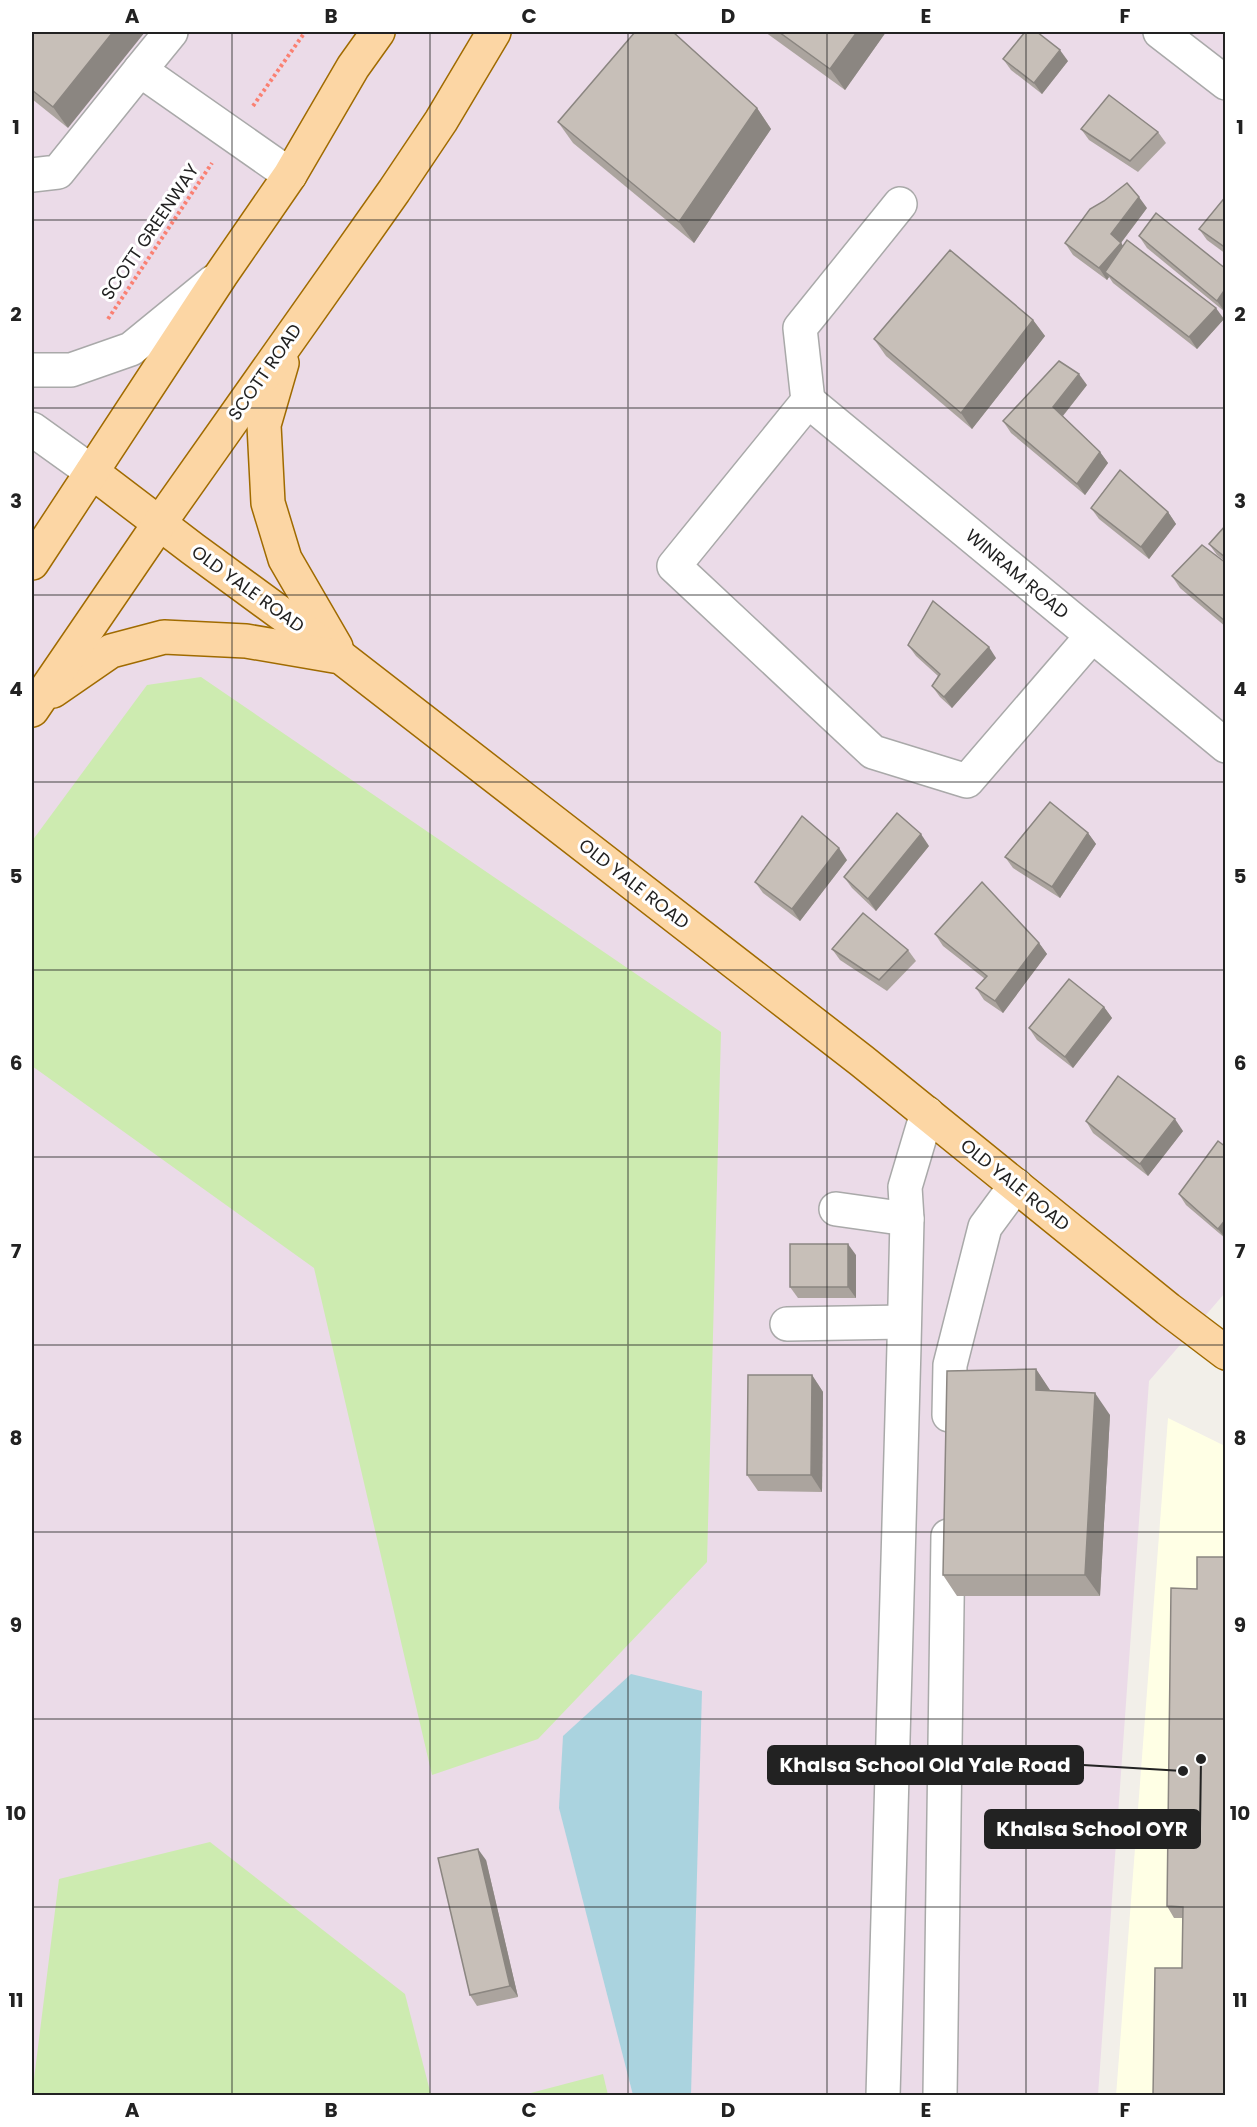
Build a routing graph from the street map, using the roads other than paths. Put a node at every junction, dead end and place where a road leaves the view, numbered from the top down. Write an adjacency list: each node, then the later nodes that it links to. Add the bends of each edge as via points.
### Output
1 (171, 32): 5 (street)
2 (378, 32): 7 (main road)
3 (494, 32): 11 (main road, SCOTT ROAD, via 441,121)
4 (1160, 32): 6 (street)
5 (140, 70): 7 (street); 8 (street, via 58,172)
6 (1226, 83)
7 (290, 175): 10 (main road)
8 (32, 176)
9 (900, 204): 13 (street, via 800,328)
10 (221, 275): 12 (street, via 131,349 71,370); 15 (main road)
11 (289, 338): 16 (main road, SCOTT ROAD); 19 (main road, via 264,425 268,503 285,559)
12 (32, 370)
13 (808, 401): 18 (street, WINRAM ROAD); 18 (street, via 674,566 873,752 968,781)
14 (32, 429): 15 (street, OLD YALE ROAD)
15 (92, 472): 16 (main road, OLD YALE ROAD); 17 (main road)
16 (159, 524): 19 (main road, OLD YALE ROAD); 20 (main road, SCOTT ROAD)
17 (32, 563)
18 (1092, 636): 21 (street, WINRAM ROAD)
19 (342, 658): 20 (main road, via 246,641 164,637 111,651); 22 (main road, OLD YALE ROAD)
20 (34, 706)
21 (1226, 746)
22 (927, 1113): 23 (main road, OLD YALE ROAD); 25 (street, via 905,1187)
23 (1016, 1185): 28 (main road, OLD YALE ROAD); 29 (street, via 985,1227 976,1261 950,1365)
24 (836, 1209): 25 (street)
25 (907, 1219): 26 (street)
26 (904, 1322): 27 (street); 31 (street)
27 (788, 1324)
28 (1226, 1353)
29 (949, 1449)
30 (948, 1509): 32 (street)
31 (883, 2096)
32 (940, 2096)

